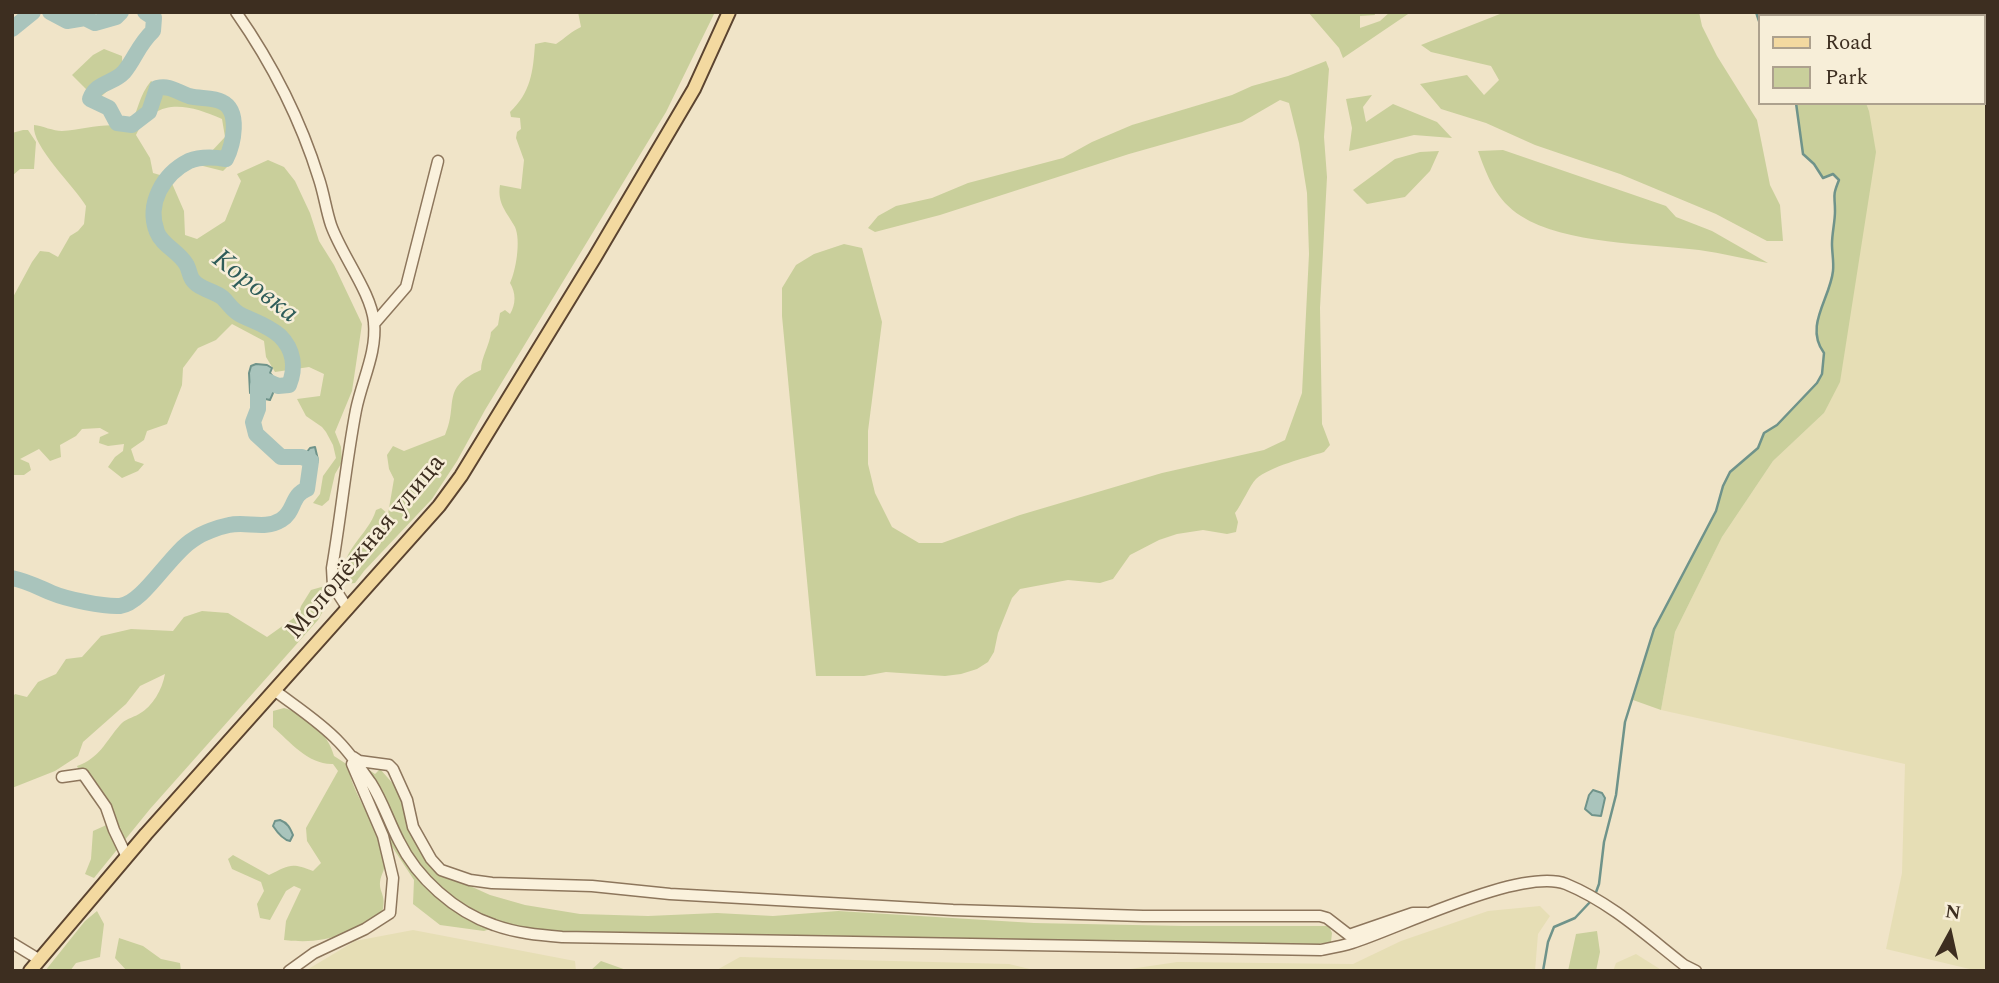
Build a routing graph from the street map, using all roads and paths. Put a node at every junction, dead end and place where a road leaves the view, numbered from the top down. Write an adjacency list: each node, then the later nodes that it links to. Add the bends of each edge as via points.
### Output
1 (236, 12): 4 (street, via 288,101 319,178 331,225 370,303)
2 (729, 12): 5 (main road, Молодёжная улица, via 694,89 461,475)
3 (438, 161): 4 (street, via 406,287)
4 (374, 324): 5 (street, via 332,568 333,586)
5 (348, 608): 6 (main road, Молодёжная улица)
6 (275, 690): 7 (street); 9 (main road, Молодёжная улица)
7 (348, 753): 10 (street, via 359,761 389,765 431,859 452,875 481,882 953,910 1320,916 1349,934 1413,913); 10 (street, via 383,804 399,842 437,890 463,911 526,934 1298,951 1350,944); 14 (street, via 383,836 393,878 390,913)
8 (62, 777): 9 (street, via 83,774 106,807)
9 (127, 857): 12 (main road, Молодёжная улица)
10 (1433, 913): 15 (street, via 1487,892 1538,882 1563,883 1604,903)
11 (12, 943): 12 (street)
12 (40, 960): 13 (main road, Молодёжная улица)
13 (30, 971)
14 (289, 971)
15 (1696, 971)

